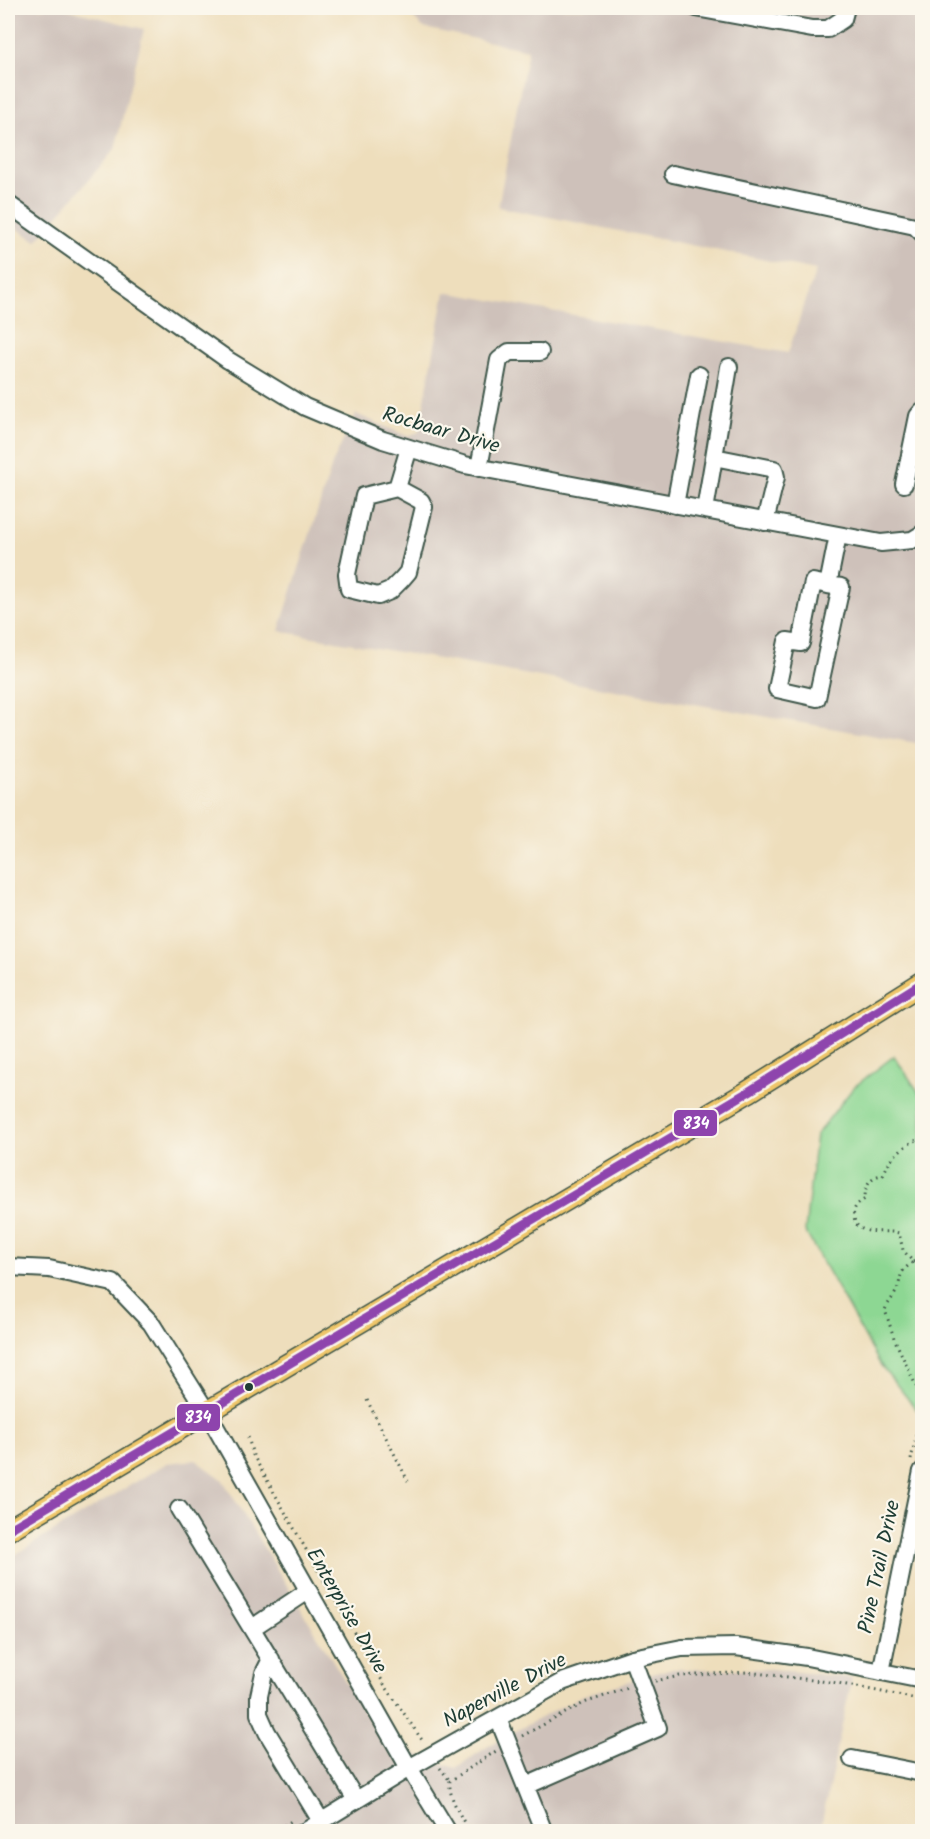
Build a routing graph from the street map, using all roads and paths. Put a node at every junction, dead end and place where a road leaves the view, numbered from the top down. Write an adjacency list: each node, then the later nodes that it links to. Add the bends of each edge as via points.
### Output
1 (696, 8): 2 (street, via 828,29 843,19)
2 (846, 8)
3 (673, 174): 5 (street, via 915,226)
4 (8, 204): 10 (street, Rocbaar Drive, via 228,360 305,407)
5 (922, 233)
6 (540, 352): 12 (street, via 508,352 499,360)
7 (729, 367): 11 (street)
8 (699, 375): 15 (street)
9 (922, 411): 13 (street)
10 (409, 448): 12 (street, Rocbaar Drive); 14 (street)
11 (714, 457): 16 (street); 17 (street, via 774,469 776,477)
12 (479, 468): 15 (street, Rocbaar Drive)
13 (904, 484)
14 (397, 488): 14 (street, via 364,496 347,574 349,589 378,596 390,591 408,572 424,507 421,501)
15 (675, 505): 16 (street, Rocbaar Drive)
16 (705, 510): 17 (street, Rocbaar Drive)
17 (765, 522): 19 (street, Rocbaar Drive)
18 (922, 534): 19 (street, Rocbaar Drive, via 912,540 881,543)
19 (838, 535): 20 (street)
20 (828, 585): 20 (street, via 841,587 817,698 777,689 787,641 801,643 813,582)
21 (922, 983): 28 (main road, via 757,1086)
22 (922, 1138): 24 (path, via 899,1150 883,1175 874,1176 865,1199 853,1213 860,1229 899,1233 903,1251)
23 (922, 1258): 24 (path)
24 (913, 1262): 26 (path, via 899,1277 885,1310)
25 (8, 1267): 28 (street, Enterprise Drive, via 49,1269 113,1284 152,1323)
26 (922, 1399)
27 (368, 1400): 31 (path)
28 (207, 1412): 33 (main road); 34 (street, Enterprise Drive)
29 (248, 1437): 41 (path, via 253,1455 308,1553 384,1684)
30 (922, 1471): 38 (street, Pine Trail Drive)
31 (408, 1480)
32 (179, 1509): 35 (street)
33 (8, 1530)
34 (308, 1591): 35 (street); 43 (street, Enterprise Drive)
35 (252, 1628): 37 (street)
36 (632, 1658): 38 (street, Naperville Drive, via 682,1648 736,1647); 40 (street, Naperville Drive, via 562,1682); 46 (street, via 658,1728)
37 (271, 1659): 47 (street); 48 (street, via 264,1673 259,1714)
38 (881, 1672): 39 (street, Naperville Drive)
39 (922, 1680)
40 (498, 1719): 41 (street, Naperville Drive); 46 (street)
41 (432, 1756): 43 (street, Naperville Drive); 45 (path)
42 (852, 1759): 44 (street)
43 (409, 1768): 47 (street, Naperville Drive); 50 (street, Enterprise Drive)
44 (922, 1773)
45 (450, 1781)
46 (526, 1786): 51 (street)
47 (356, 1800): 48 (street, Naperville Drive)
48 (321, 1821): 49 (street, Naperville Drive)
49 (304, 1832)
50 (448, 1832)
51 (544, 1832)

